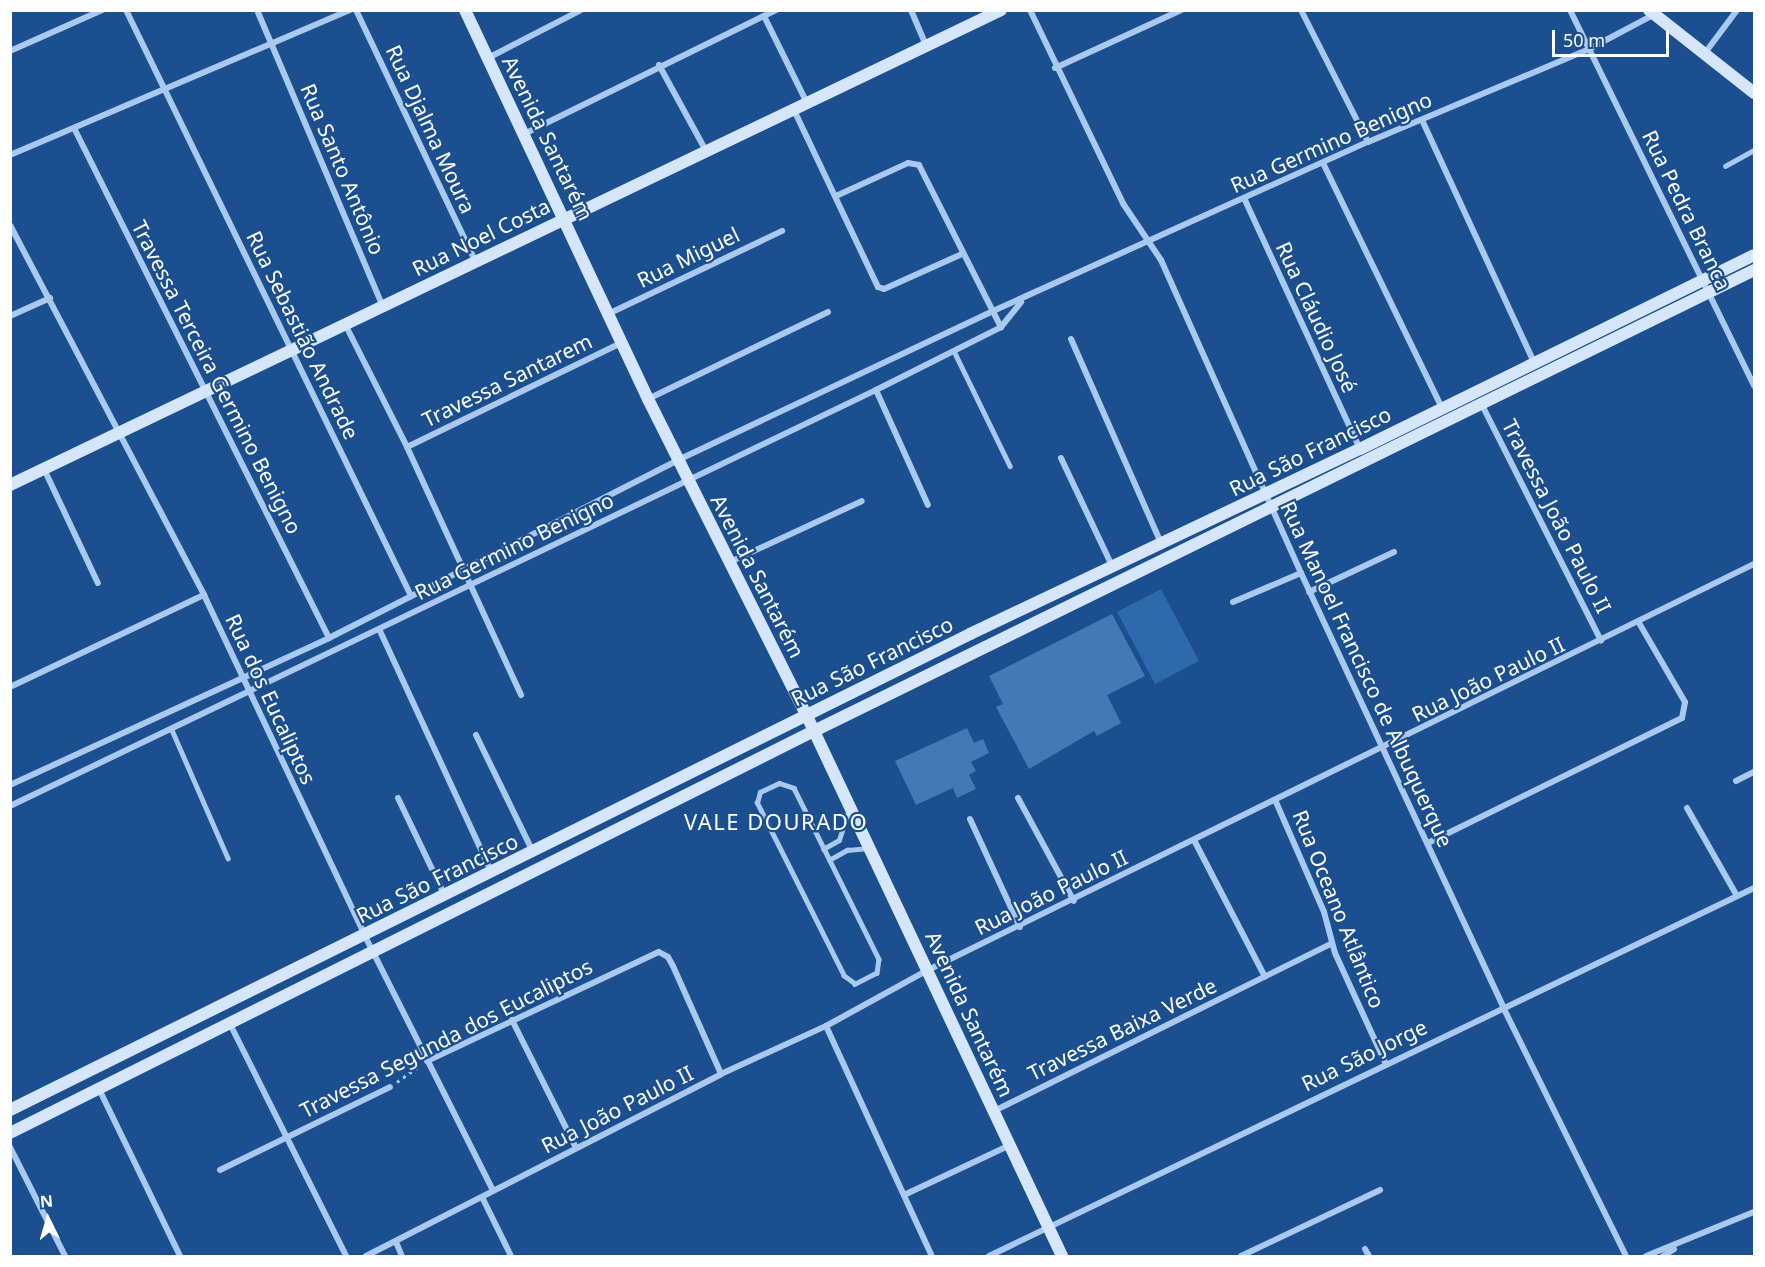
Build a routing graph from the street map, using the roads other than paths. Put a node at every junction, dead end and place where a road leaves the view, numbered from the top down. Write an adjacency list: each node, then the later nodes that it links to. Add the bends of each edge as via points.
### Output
1 (102, 10): 23 (street)
2 (126, 10): 28 (street, Rua Sebastião Andrade)
3 (257, 10): 20 (street, Rua Santo Antônio)
4 (330, 10): 19 (lane)
5 (350, 10): 19 (street)
6 (356, 10): 49 (street, Rua Djalma Moura)
7 (465, 10): 25 (street, Avenida Santarém)
8 (581, 10): 25 (street)
9 (776, 10): 18 (street)
10 (911, 10): 21 (street)
11 (1001, 10): 21 (street, Rua Noel Costa)
12 (1030, 10): 27 (street, Rua Manoel Francisco de Albuquerque)
13 (1181, 10): 27 (street)
14 (1301, 10): 35 (street)
15 (1570, 10): 22 (street, Rua Pedra Branca)
16 (1737, 10): 24 (street)
17 (1652, 12): 22 (street, Rua Germino Benigno); 24 (street)
18 (764, 16): 26 (street); 30 (street)
19 (333, 18): 20 (street)
20 (273, 43): 28 (street); 54 (street, Rua Santo Antônio, via 317,157)
21 (926, 45): 30 (street, Rua Noel Costa)
22 (1589, 49): 32 (street, Rua Germino Benigno); 51 (street, Rua Pedra Branca)
23 (10, 51)
24 (1706, 52): 29 (street)
25 (488, 58): 34 (street, Avenida Santarém)
26 (659, 65): 34 (street); 36 (street)
27 (1055, 68): 46 (street, Rua Manoel Francisco de Albuquerque, via 1124,205)
28 (166, 88): 33 (street); 63 (street, Rua Sebastião Andrade)
29 (1755, 93)
30 (806, 101): 31 (street, Rua Noel Costa)
31 (793, 108): 36 (street, Rua Noel Costa); 41 (street)
32 (1422, 120): 35 (street, Rua Germino Benigno); 65 (street)
33 (75, 130): 38 (street); 69 (street, Travessa Terceira Germino Benigno)
34 (524, 134): 43 (street, Avenida Santarém)
35 (1368, 142): 39 (street, Rua Germino Benigno)
36 (705, 149): 43 (street, Rua Noel Costa)
37 (1755, 150): 40 (lane)
38 (10, 155)
39 (1323, 163): 42 (street, Rua Germino Benigno); 72 (street)
40 (1725, 166)
41 (836, 196): 47 (street, via 915,164 924,172); 47 (street, via 880,289)
42 (1244, 198): 46 (street, Rua Germino Benigno); 75 (street, Rua Cláudio José)
43 (565, 217): 49 (street, Rua Noel Costa); 57 (street, Avenida Santarém)
44 (10, 225): 52 (street, Rua dos Eucaliptos)
45 (782, 231): 57 (street, Rua Miguel)
46 (1149, 239): 53 (street, Rua Germino Benigno); 82 (street, Rua Manoel Francisco de Albuquerque)
47 (962, 254): 55 (street)
48 (1755, 255): 51 (street, Rua São Francisco)
49 (475, 261): 54 (street, Rua Noel Costa)
50 (1755, 270): 51 (street, Rua São Francisco)
51 (1706, 287): 65 (street, Rua São Francisco); 66 (street, Rua Pedra Branca); 71 (street, Rua São Francisco)
52 (50, 298): 58 (street); 73 (street, Rua dos Eucaliptos)
53 (1022, 301): 55 (street, Rua Germino Benigno); 60 (street, Rua Germino Benigno)
54 (384, 307): 59 (street, Rua Noel Costa)
55 (993, 311): 60 (street); 77 (street, Rua Germino Benigno)
56 (828, 312): 70 (street)
57 (608, 314): 62 (street, Avenida Santarém)
58 (10, 316)
59 (345, 326): 63 (street, Rua Noel Costa); 74 (street)
60 (1001, 327): 64 (street, Rua Germino Benigno)
61 (1071, 339): 86 (street)
62 (621, 343): 70 (street, Avenida Santarém); 74 (street, Travessa Santarem)
63 (292, 351): 69 (street, Rua Noel Costa); 97 (street, Rua Sebastião Andrade)
64 (954, 351): 68 (street, Rua Germino Benigno); 78 (lane)
65 (1534, 362): 72 (street, Rua São Francisco)
66 (1752, 373): 67 (street, Rua Pedra Branca)
67 (1755, 386)
68 (876, 390): 80 (street, Rua Germino Benigno); 84 (street)
69 (206, 391): 73 (street, Rua Noel Costa); 101 (street, Travessa Terceira Germino Benigno)
70 (648, 399): 77 (street, Avenida Santarém)
71 (1482, 405): 85 (street, Rua São Francisco); 102 (street, Travessa João Paulo II)
72 (1442, 408): 75 (street, Rua São Francisco)
73 (118, 433): 79 (street, Rua Noel Costa); 96 (street, Rua dos Eucaliptos)
74 (407, 447): 91 (street)
75 (1360, 449): 82 (street, Rua São Francisco)
76 (1061, 458): 90 (street)
77 (678, 460): 80 (street, Avenida Santarém); 91 (street, Rua Germino Benigno)
78 (1010, 466)
79 (44, 469): 81 (street, Rua Noel Costa); 93 (street)
80 (687, 478): 88 (street, Avenida Santarém); 94 (street, Rua Germino Benigno)
81 (10, 485)
82 (1266, 494): 85 (street, Rua Manoel Francisco de Albuquerque); 86 (street, Rua São Francisco)
83 (862, 501): 88 (street)
84 (928, 505)
85 (1272, 508): 92 (street, Rua Manoel Francisco de Albuquerque); 109 (street, Rua São Francisco)
86 (1161, 543): 90 (street, Rua São Francisco)
87 (1394, 552): 95 (street)
88 (730, 562): 107 (street, Avenida Santarém)
89 (1755, 564): 99 (street, Rua João Paulo II)
90 (1112, 566): 107 (street, Rua São Francisco)
91 (464, 571): 94 (street); 97 (street, Rua Germino Benigno)
92 (1300, 573): 95 (street, Rua Manoel Francisco de Albuquerque); 98 (street)
93 (98, 583)
94 (471, 586): 100 (street, Rua Germino Benigno); 106 (street)
95 (1309, 592): 111 (street, Rua Manoel Francisco de Albuquerque)
96 (204, 595): 103 (street, Rua dos Eucaliptos); 104 (street)
97 (411, 597): 101 (street, Rua Germino Benigno)
98 (1233, 602)
99 (1639, 624): 102 (street, Rua João Paulo II); 123 (street, via 1685,702 1682,718)
100 (380, 631): 105 (street, Rua Germino Benigno); 129 (street)
101 (329, 638): 103 (street, Rua Germino Benigno)
102 (1601, 641): 111 (street, Rua João Paulo II)
103 (241, 679): 105 (street, Rua dos Eucaliptos); 114 (street, Rua Germino Benigno)
104 (10, 687)
105 (249, 694): 108 (street, Rua Germino Benigno); 135 (street, Rua dos Eucaliptos)
106 (521, 695)
107 (806, 715): 109 (street, Avenida Santarém); 126 (street, Rua São Francisco)
108 (171, 730): 118 (street, Rua Germino Benigno); 127 (lane)
109 (814, 731): 119 (street, Avenida Santarém); 137 (street, Rua São Francisco)
110 (476, 735): 126 (street)
111 (1384, 749): 117 (street, Rua João Paulo II); 123 (street, Rua Manoel Francisco de Albuquerque)
112 (1755, 772): 113 (street)
113 (1736, 781)
114 (10, 785)
115 (398, 798): 132 (street)
116 (1018, 798): 133 (street)
117 (1276, 802): 122 (street, Rua João Paulo II); 136 (street, Rua Oceano Atlântico, via 1324,912)
118 (10, 806)
119 (850, 808): 124 (street, Avenida Santarém); 125 (lane, via 839,840)
120 (1687, 808): 131 (street)
121 (970, 819): 134 (street)
122 (1194, 840): 133 (street, Rua João Paulo II); 139 (street)
123 (1428, 843): 140 (street, Rua Manoel Francisco de Albuquerque)
124 (869, 848): 128 (lane, via 847,850); 138 (street, Avenida Santarém)
125 (824, 849): 128 (lane); 128 (lane, via 794,788 779,783 760,792 757,803 844,976 855,984 878,973 879,959)
126 (533, 853): 129 (street, Rua São Francisco)
127 (228, 858)
128 (829, 860)
129 (493, 874): 132 (street, Rua São Francisco)
130 (1755, 888): 131 (street, Rua São Jorge)
131 (1737, 896): 140 (street, Rua São Jorge)
132 (446, 898): 135 (street, Rua São Francisco)
133 (1074, 901): 134 (street, Rua João Paulo II)
134 (1020, 927): 138 (street, Rua João Paulo II)
135 (365, 936): 137 (street, Rua dos Eucaliptos); 149 (street, Rua São Francisco)
136 (1331, 944): 139 (street, Travessa Baixa Verde); 145 (street, Rua Oceano Atlântico)
137 (374, 952): 142 (street, Rua São Francisco); 144 (street, Rua dos Eucaliptos)
138 (928, 970): 143 (street, Rua João Paulo II); 150 (street, Avenida Santarém)
139 (1265, 977): 150 (street, Travessa Baixa Verde)
140 (1503, 1007): 145 (street, Rua São Jorge); 177 (street, Rua Manoel Francisco de Albuquerque)
141 (512, 1020): 144 (street, Travessa Segunda dos Eucaliptos); 146 (street, Travessa Segunda dos Eucaliptos, via 659,952 673,966); 155 (street)
142 (230, 1024): 148 (street, Rua São Francisco); 152 (street)
143 (826, 1026): 146 (street, Rua João Paulo II); 159 (street)
144 (427, 1061): 158 (street, Rua dos Eucaliptos)
145 (1385, 1062): 162 (street, Rua São Jorge)
146 (721, 1074): 155 (street, Rua João Paulo II)
147 (390, 1087): 152 (street, Travessa Segunda dos Eucaliptos)
148 (99, 1089): 151 (street, Rua São Francisco); 167 (street)
149 (10, 1110)
150 (994, 1112): 153 (street, Avenida Santarém)
151 (10, 1133)
152 (288, 1136): 156 (street, Travessa Segunda dos Eucaliptos); 168 (street)
153 (1008, 1146): 159 (street); 162 (street, Avenida Santarém)
154 (10, 1147): 166 (street)
155 (576, 1148): 158 (street, Rua João Paulo II)
156 (220, 1170)
157 (1380, 1190): 175 (street)
158 (493, 1191): 160 (street, Rua João Paulo II)
159 (904, 1195): 172 (street)
160 (482, 1197): 163 (street, Rua João Paulo II); 171 (street)
161 (1755, 1212): 164 (street)
162 (1048, 1229): 173 (street, Rua São Jorge); 174 (street, Avenida Santarém)
163 (396, 1242): 169 (street, Rua João Paulo II); 170 (street)
164 (1682, 1244): 178 (street); 179 (street)
165 (1365, 1249): 176 (street)
166 (65, 1257)
167 (180, 1257)
168 (346, 1257)
169 (366, 1257)
170 (402, 1257)
171 (510, 1257)
172 (932, 1257)
173 (989, 1257)
174 (1062, 1257)
175 (1241, 1257)
176 (1369, 1257)
177 (1626, 1257)
178 (1646, 1257)
179 (1663, 1257)

